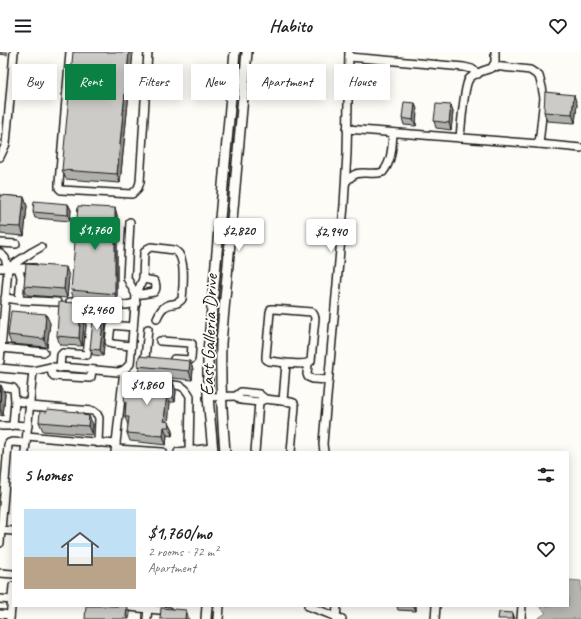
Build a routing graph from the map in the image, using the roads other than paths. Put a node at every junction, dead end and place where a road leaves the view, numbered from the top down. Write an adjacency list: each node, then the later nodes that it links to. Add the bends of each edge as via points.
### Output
1 (14, 52): 15 (street, via 6,144)
2 (70, 52): 3 (street, via 59,188 132,194 140,182)
3 (148, 52)
4 (235, 52): 58 (main road, East Galleria Drive, via 209,335)
5 (247, 52): 57 (main road, East Galleria Drive, via 221,343)
6 (496, 52): 8 (street)
7 (349, 54): 9 (street, via 464,67); 10 (street)
8 (493, 66): 9 (street); 13 (street, via 530,70 539,76 544,98)
9 (478, 74): 12 (street, via 469,79 466,88)
10 (347, 129): 11 (street); 16 (street)
11 (393, 132): 12 (street); 16 (street, via 390,159 383,172 354,174)
12 (460, 138): 13 (street)
13 (538, 144): 14 (street)
14 (581, 148)
15 (0, 157)
16 (346, 182): 54 (street)
17 (130, 222): 28 (street, via 127,278)
18 (0, 243): 19 (street)
19 (16, 244)
20 (41, 247): 23 (street)
21 (0, 253): 23 (street, via 5,258)
22 (0, 268): 23 (street)
23 (8, 268): 24 (street); 27 (street)
24 (18, 268): 25 (street); 29 (street, via 21,277)
25 (45, 268)
26 (143, 280): 28 (street); 28 (street, via 154,281 156,290); 33 (street, via 144,253 147,249 151,247 177,251 182,259 182,299 164,308)
27 (4, 296): 29 (street); 34 (street, via 8,314)
28 (136, 299): 31 (street, via 126,305); 35 (street)
29 (19, 300): 30 (street)
30 (57, 302)
31 (70, 302)
32 (90, 318): 42 (street)
33 (157, 318)
34 (2, 322): 37 (street)
35 (133, 327): 39 (street); 39 (street, via 111,325 109,342)
36 (148, 329): 43 (street, via 148,358)
37 (1, 340): 40 (street)
38 (160, 341): 44 (street, via 192,344 190,360)
39 (131, 346): 43 (street)
40 (1, 348): 41 (street); 45 (street)
41 (44, 352)
42 (87, 355): 50 (street, via 63,353); 51 (street)
43 (130, 356): 53 (street, via 130,364)
44 (167, 359)
45 (0, 361)
46 (286, 362): 47 (street); 47 (street, via 266,359 270,312 274,308 314,314 311,361); 61 (street)
47 (308, 364): 54 (street, via 308,377)
48 (51, 367): 50 (street); 51 (street, via 54,376 90,378); 52 (street)
49 (0, 368): 52 (street)
50 (60, 368): 51 (street)
51 (89, 369): 53 (street)
52 (33, 371): 62 (street)
53 (122, 371): 68 (street, via 127,380)
54 (328, 380): 76 (street)
55 (161, 384): 72 (street, via 184,386 190,396)
56 (0, 386): 60 (street, via 13,388)
57 (221, 396): 58 (street); 59 (street, via 236,396 241,400); 73 (main road, East Galleria Drive)
58 (208, 397): 69 (main road, East Galleria Drive)
59 (262, 400): 61 (street); 74 (street)
60 (15, 401): 62 (street); 63 (street)
61 (283, 401): 75 (street, via 294,403 295,406)
62 (30, 404): 65 (street); 67 (street, via 94,411 99,418)
63 (12, 425): 64 (street); 65 (street)
64 (1, 426)
65 (28, 426): 66 (street)
66 (27, 440): 67 (street); 70 (street); 77 (street, via 9,443)
67 (98, 443): 68 (street)
68 (116, 448): 71 (street)
69 (212, 450): 72 (street)
70 (25, 451)
71 (151, 451)
72 (189, 451)
73 (225, 451)
74 (255, 451)
75 (291, 451)
76 (324, 451)
77 (5, 483): 78 (street); 79 (street)
78 (12, 484)
79 (1, 530): 80 (street); 81 (street)
80 (12, 531)
81 (0, 543)
82 (0, 573): 83 (street)
83 (12, 574)
84 (0, 599): 85 (street)
85 (12, 600): 96 (street)
86 (134, 607): 93 (street)
87 (207, 607): 99 (main road)
88 (219, 607): 100 (main road)
89 (310, 607): 97 (street)
90 (337, 607): 97 (street)
91 (436, 607): 101 (street)
92 (522, 607): 102 (street)
93 (148, 608): 94 (street); 98 (street)
94 (177, 612)
95 (0, 614): 96 (street)
96 (10, 617)
97 (338, 618)
98 (147, 619)
99 (206, 619)
100 (218, 619)
101 (435, 619)
102 (521, 619)

